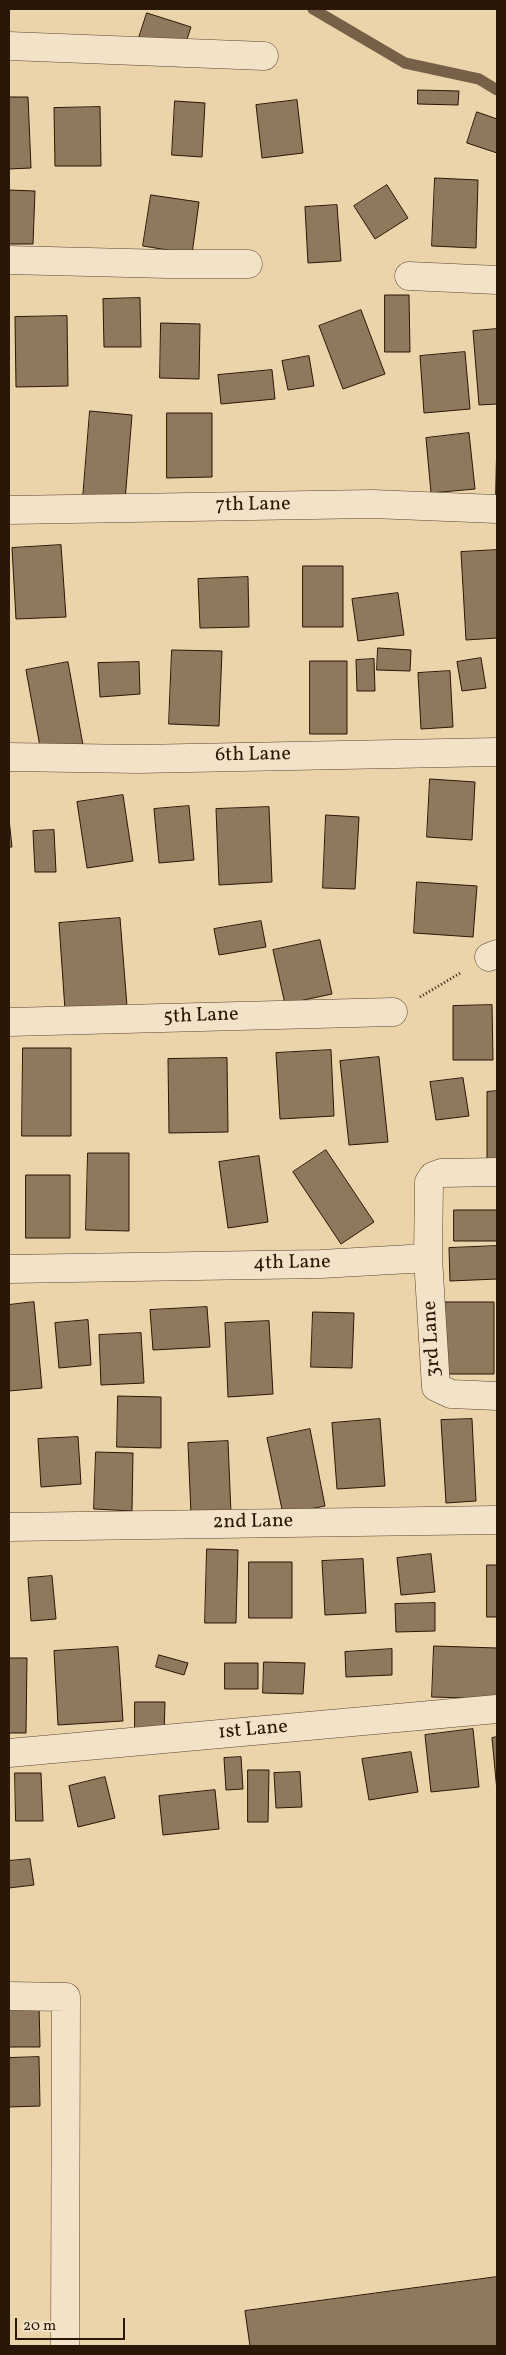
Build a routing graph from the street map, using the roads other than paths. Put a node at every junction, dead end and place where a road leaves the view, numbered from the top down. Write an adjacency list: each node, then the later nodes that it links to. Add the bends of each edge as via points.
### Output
1 (9, 46): 2 (street)
2 (264, 56)
3 (9, 260): 4 (street)
4 (248, 264)
5 (409, 276): 6 (street)
6 (497, 280)
7 (497, 509): 8 (street, 7th Lane, via 372,504)
8 (9, 510)
9 (497, 752): 10 (street, 6th Lane, via 138,759)
10 (9, 757)
11 (393, 1012): 12 (street, 5th Lane)
12 (9, 1022)
13 (497, 1172): 14 (street, via 441,1173 429,1182)
14 (428, 1258): 15 (street, 4th Lane, via 321,1264); 16 (street, 3rd Lane, via 436,1387 451,1394)
15 (9, 1269)
16 (497, 1396)
17 (497, 1520): 18 (street, 2nd Lane)
18 (9, 1527)
19 (497, 1709): 20 (street, 1st Lane)
20 (9, 1753)
21 (9, 1996): 22 (street, via 66,1997)
22 (66, 2346)

